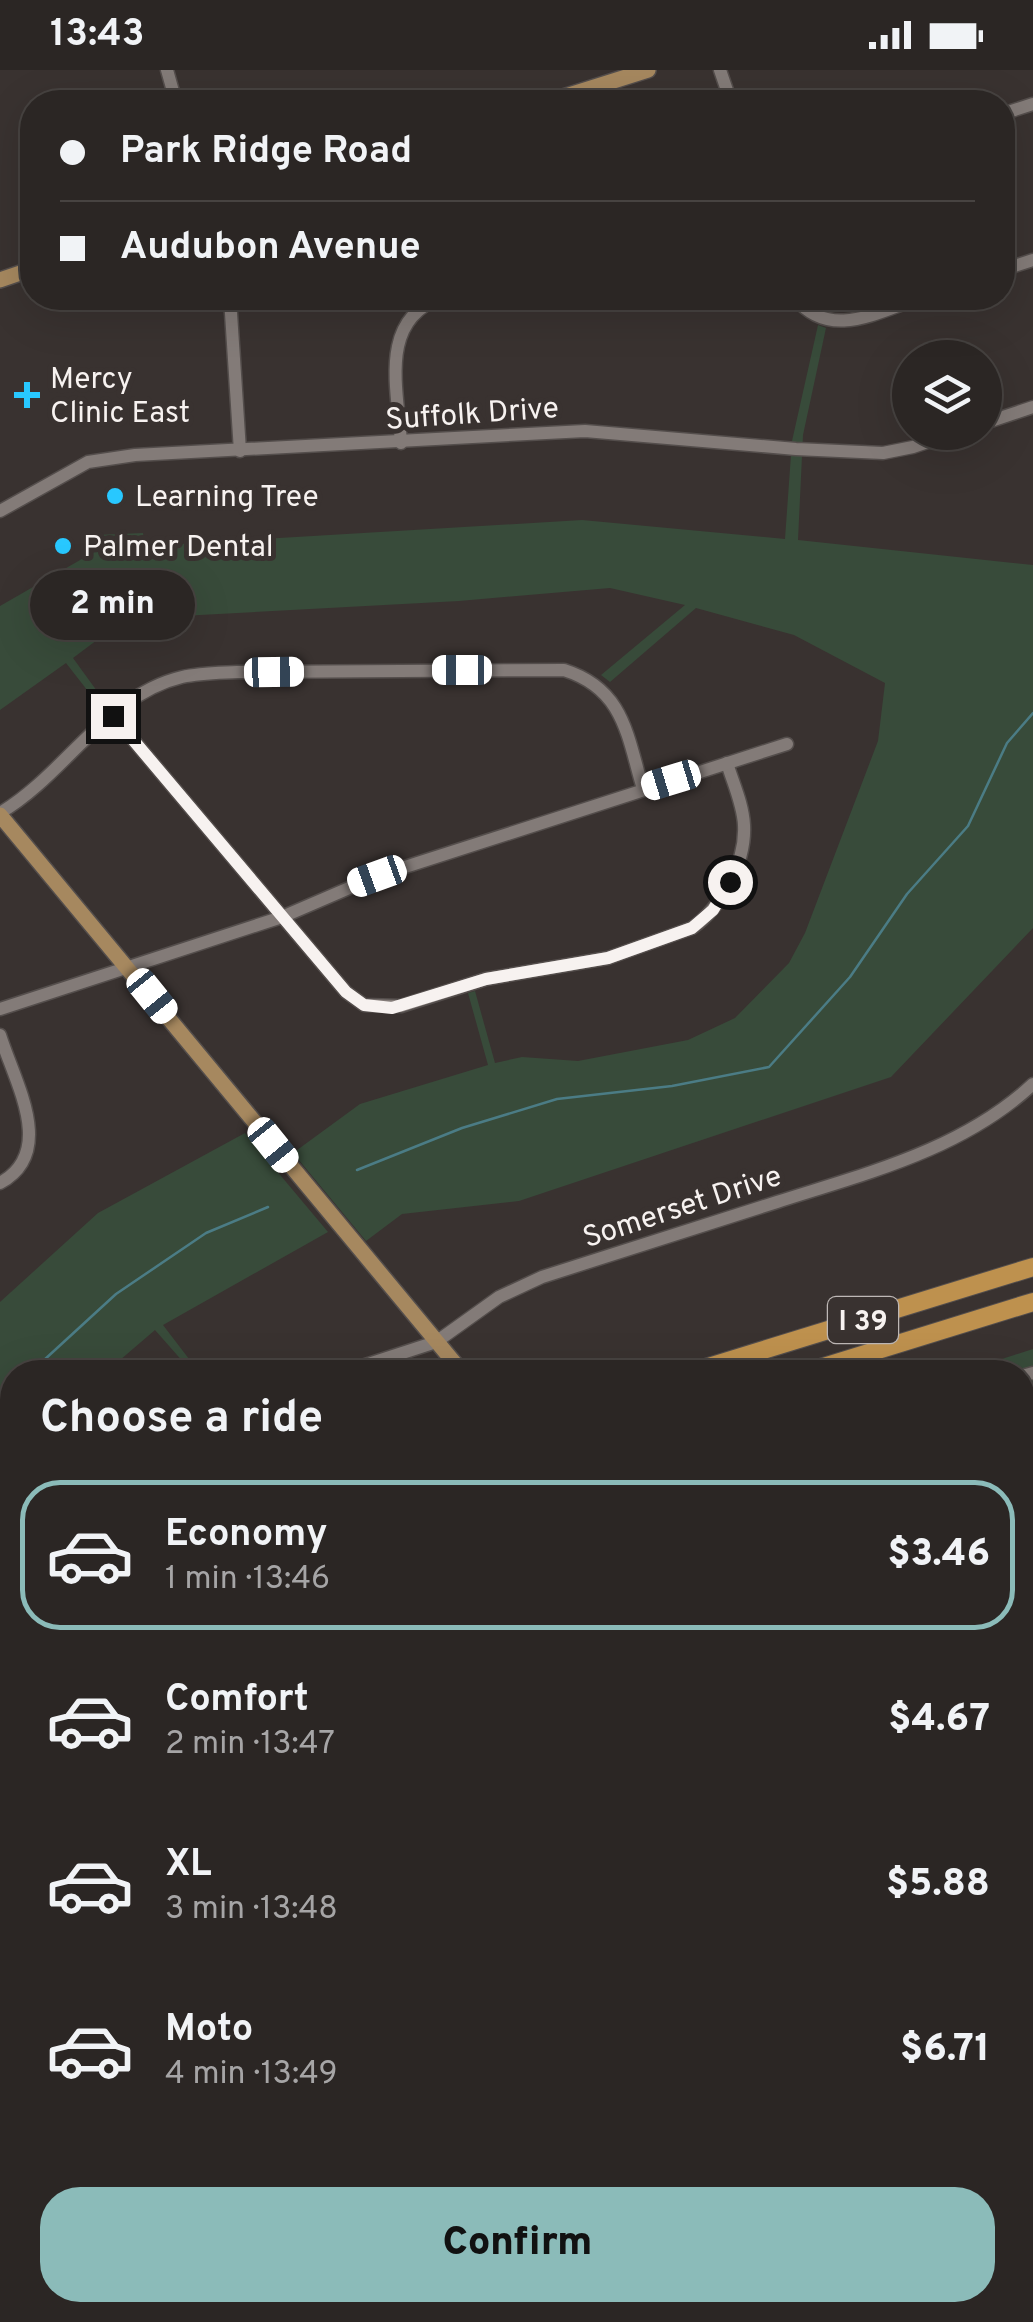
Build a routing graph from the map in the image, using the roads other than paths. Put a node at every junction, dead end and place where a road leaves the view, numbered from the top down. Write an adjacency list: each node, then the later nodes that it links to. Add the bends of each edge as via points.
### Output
1 (185, 70): 3 (street)
2 (648, 70): 4 (main road)
3 (168, 73)
4 (585, 90)
5 (231, 310): 12 (street)
6 (417, 310): 11 (street, via 401,330)
7 (807, 310): 8 (street, via 844,321)
8 (880, 310)
9 (1033, 407): 10 (street)
10 (1002, 417)
11 (402, 443): 12 (street, Suffolk Drive); 13 (street, Suffolk Drive, via 586,431 796,449)
12 (240, 450): 14 (street, Suffolk Drive, via 95,460)
13 (898, 450)
14 (0, 511)
15 (113, 716): 18 (street, via 154,687 208,673 564,670 586,677 612,700); 19 (street); 20 (street)
16 (787, 744): 17 (street)
17 (727, 763): 18 (street); 20 (street, via 744,817 742,849 720,898 692,928 608,958 374,1007 351,998)
18 (643, 789): 20 (street, via 377,876)
19 (0, 814): 21 (main road)
20 (282, 917): 21 (street)
21 (128, 966): 22 (street); 28 (main road)
22 (0, 1009)
23 (0, 1035): 25 (street, via 30,1144 24,1164)
24 (1033, 1084): 28 (street, Somerset Drive, via 981,1124 920,1155 518,1286)
25 (0, 1184)
26 (1033, 1268): 31 (highway, I 39)
27 (1033, 1302): 32 (highway, I 39)
28 (436, 1342): 29 (street, Somerset Drive); 30 (main road)
29 (381, 1360)
30 (452, 1360)
31 (731, 1360)
32 (846, 1360)

